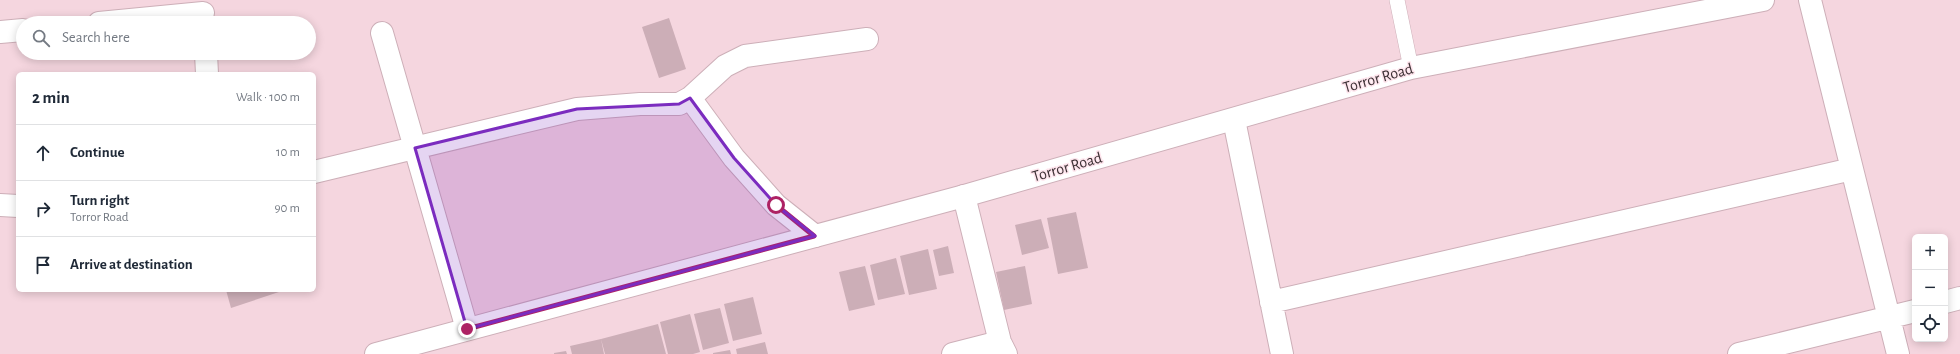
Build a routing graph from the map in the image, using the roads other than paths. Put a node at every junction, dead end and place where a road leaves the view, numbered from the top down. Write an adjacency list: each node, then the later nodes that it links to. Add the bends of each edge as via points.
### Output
1 (1397, 0): 12 (lane)
2 (1763, 0): 4 (street, Torror Road)
3 (1810, 0): 17 (street)
4 (1735, 3): 12 (street, Torror Road)
5 (203, 12): 6 (street)
6 (165, 16)
7 (16, 31): 8 (street)
8 (0, 32)
9 (382, 33): 16 (street)
10 (868, 39): 14 (street, via 745,56 725,66)
11 (206, 60): 13 (street)
12 (1410, 68): 15 (street, Torror Road)
13 (207, 72)
14 (690, 98): 16 (street, via 679,104 577,109); 22 (street, via 739,164 776,205)
15 (1234, 120): 19 (street, Torror Road); 25 (street)
16 (415, 148): 18 (street); 28 (street)
17 (1852, 169): 25 (street); 27 (street)
18 (316, 172)
19 (964, 196): 22 (street, Torror Road); 29 (street)
20 (0, 205): 21 (street)
21 (16, 206)
22 (814, 236): 28 (street, Torror Road)
23 (1960, 298): 24 (street)
24 (1948, 301)
25 (1271, 302): 32 (street)
26 (1912, 312): 27 (street)
27 (1889, 318): 33 (street); 34 (street)
28 (467, 329): 30 (street, Torror Road)
29 (1003, 348): 31 (street)
30 (376, 354)
31 (953, 354)
32 (1282, 354)
33 (1739, 354)
34 (1898, 354)

